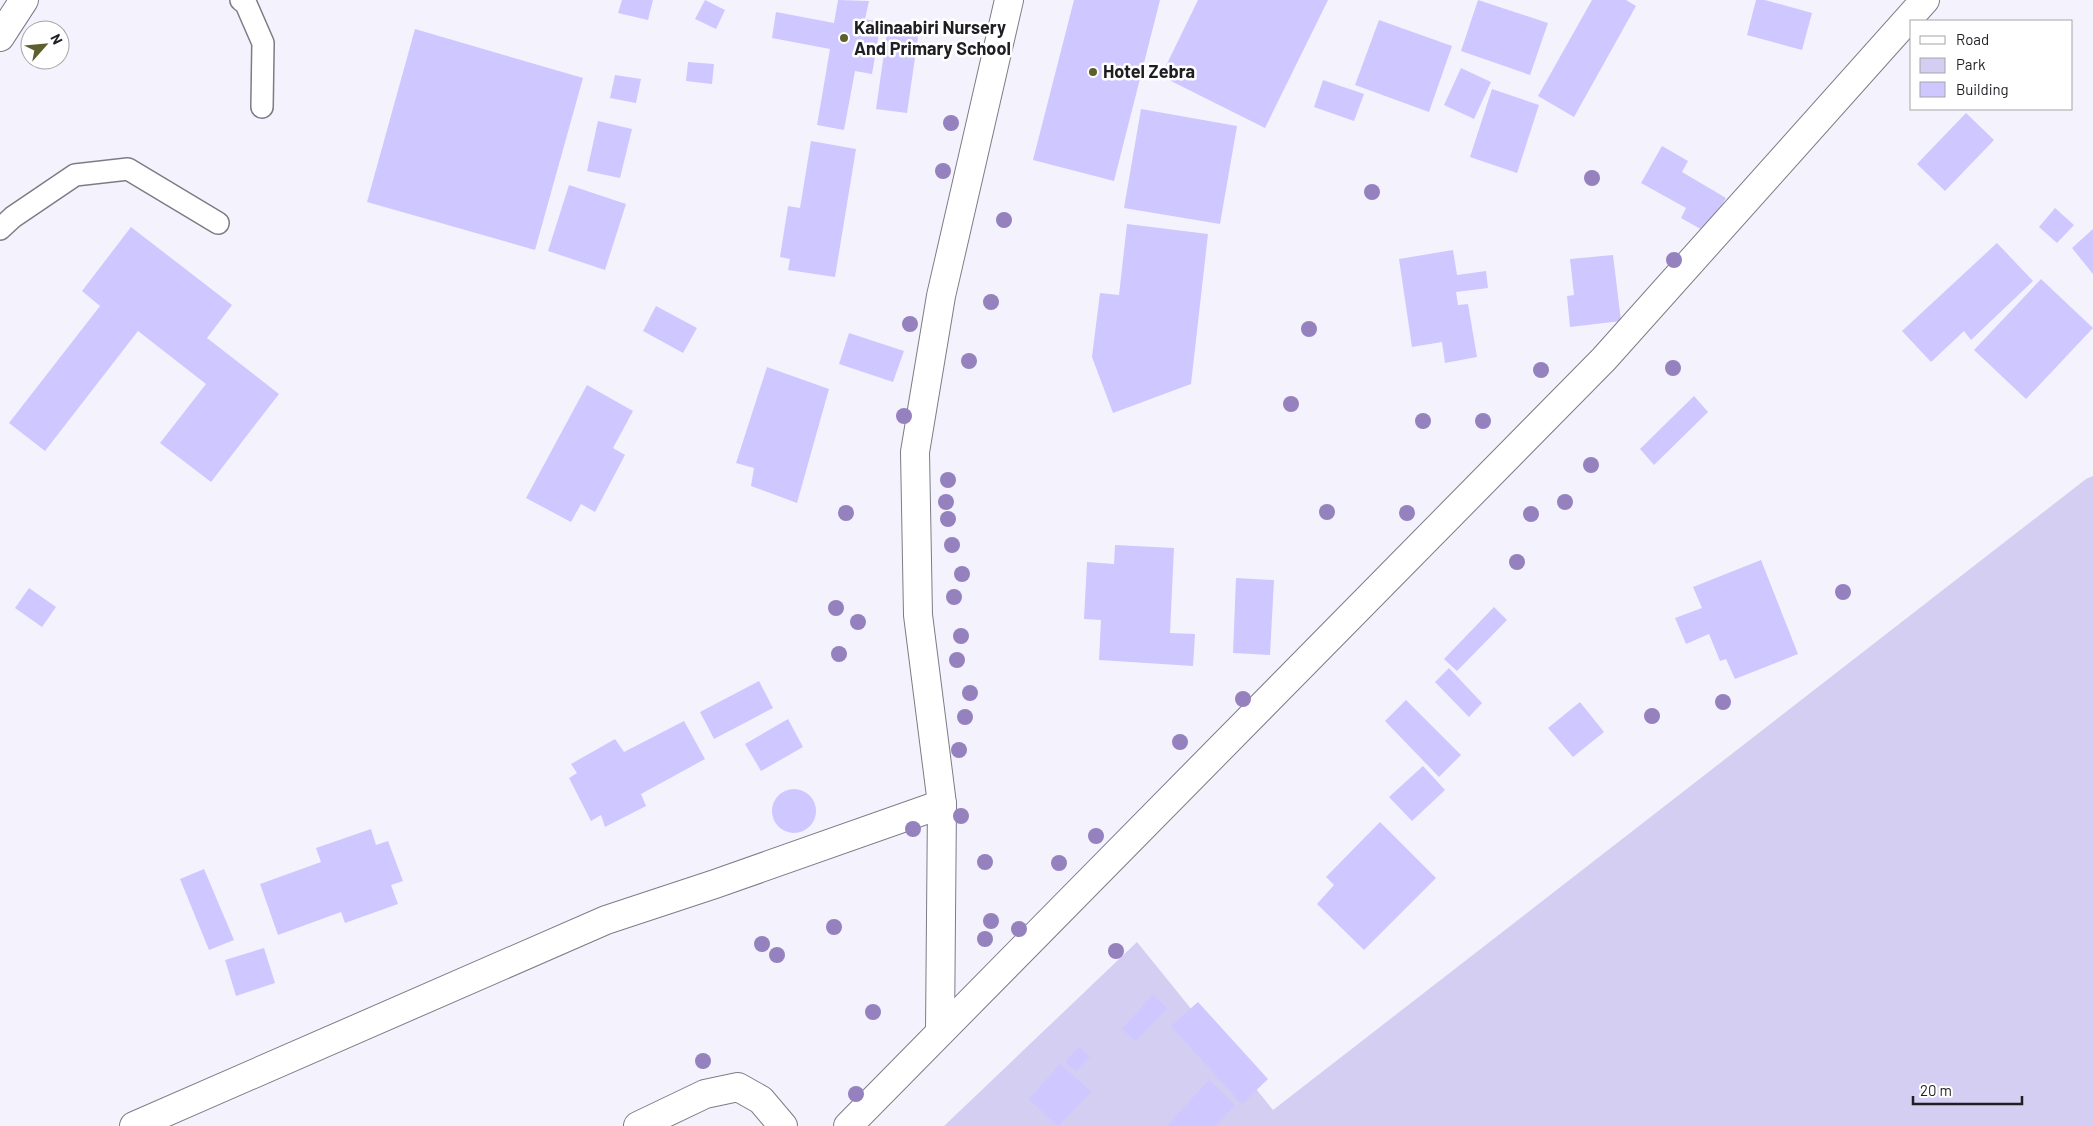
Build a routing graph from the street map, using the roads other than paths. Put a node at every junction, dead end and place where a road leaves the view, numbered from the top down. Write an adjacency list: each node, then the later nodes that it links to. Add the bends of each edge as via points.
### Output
1 (24, 0): 5 (main road)
2 (241, 0): 6 (lane, via 246,4 263,44)
3 (1008, 0): 9 (main road, via 941,296 915,452 918,616)
4 (1924, 0): 10 (main road, via 1604,359)
5 (0, 37)
6 (262, 107)
7 (218, 223): 8 (lane, via 128,170 75,175)
8 (0, 229)
9 (942, 804): 10 (main road); 11 (main road, via 606,920)
10 (940, 1031): 14 (main road)
11 (134, 1126)
12 (638, 1126): 13 (main road, via 705,1094 738,1087 762,1100)
13 (783, 1126)
14 (848, 1126)

